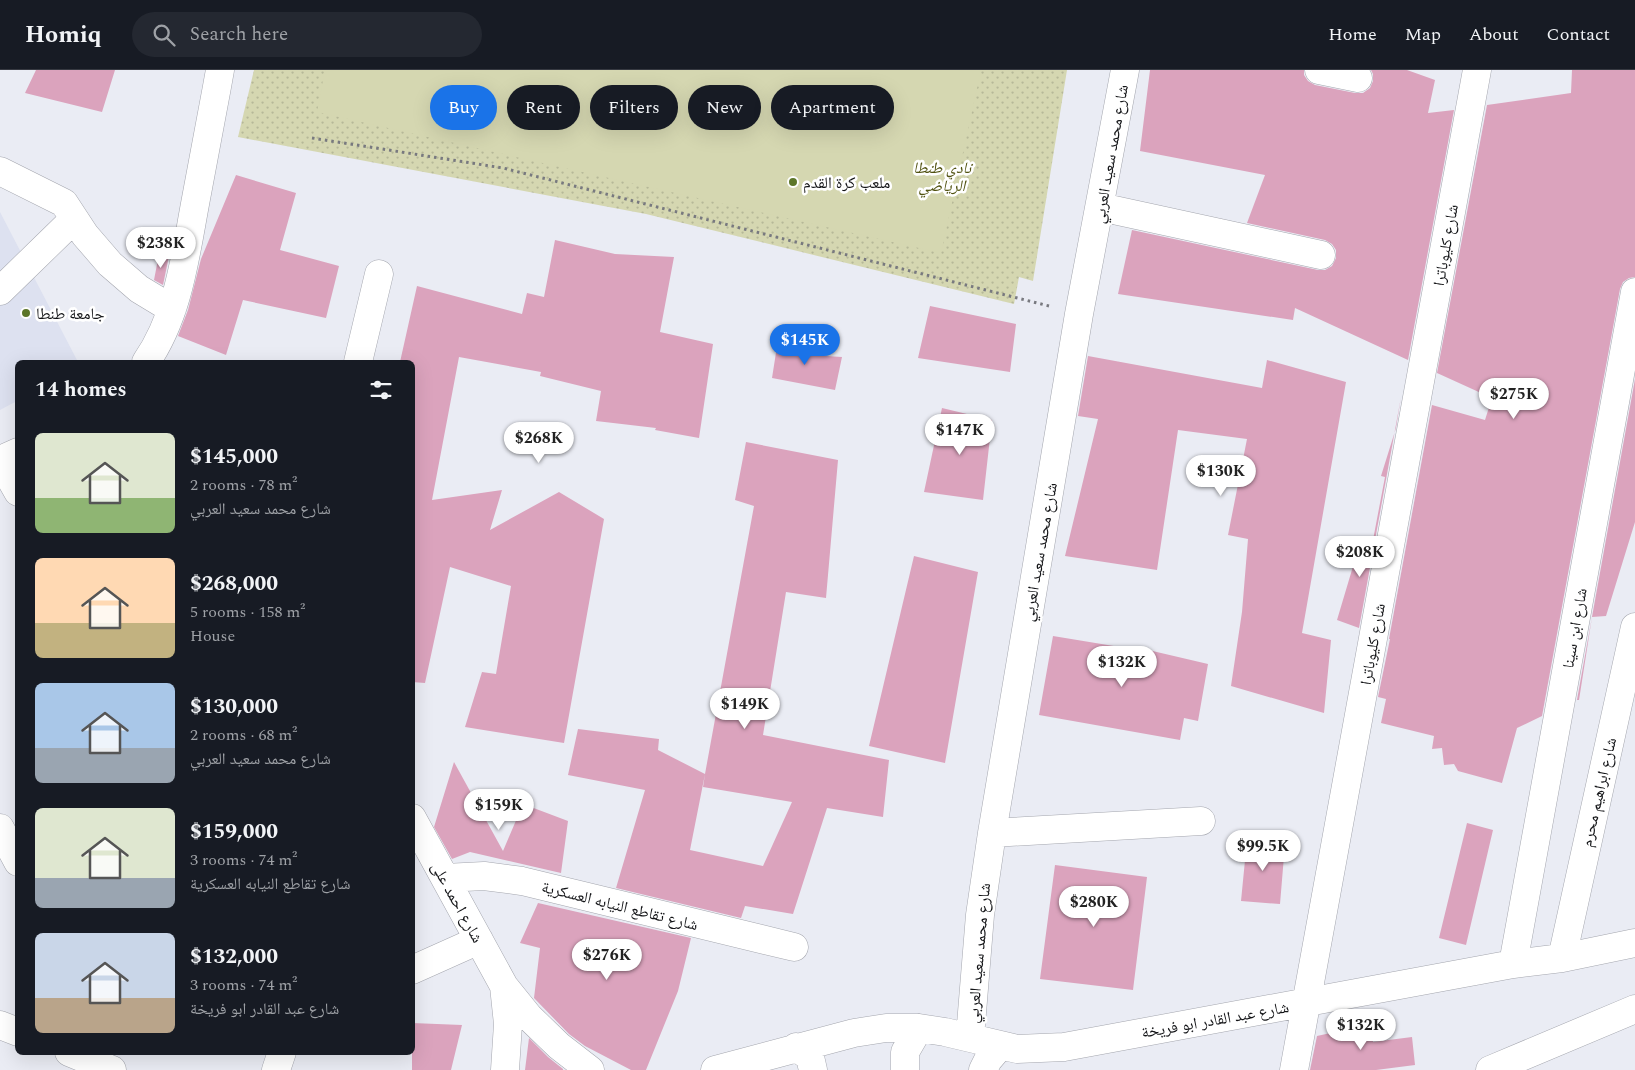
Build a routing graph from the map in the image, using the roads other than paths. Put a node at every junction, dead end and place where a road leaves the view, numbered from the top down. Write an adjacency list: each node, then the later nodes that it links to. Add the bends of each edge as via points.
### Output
1 (220, 70): 13 (street, via 183,270)
2 (1125, 70): 7 (street, شارع محمد سعيد العربي)
3 (1320, 70): 5 (street)
4 (1477, 70): 33 (street, شارع كليوباترا)
5 (1358, 78)
6 (0, 171): 8 (street, via 64,203)
7 (1100, 207): 9 (street); 23 (street, شارع محمد سعيد العربي, via 1079,314)
8 (74, 218): 11 (street); 13 (street, via 84,235 110,264 139,289)
9 (1321, 255)
10 (379, 274): 15 (street)
11 (0, 291)
12 (1635, 292): 30 (street, شارع ابن سينا)
13 (172, 309): 14 (street)
14 (155, 358)
15 (358, 360)
16 (15, 453): 17 (street)
17 (0, 460): 18 (street)
18 (15, 487)
19 (1635, 627): 29 (street, شارع ابراهيم محرم)
20 (1201, 821): 23 (street)
21 (415, 823): 25 (street, شارع احمد على)
22 (0, 828): 24 (street)
23 (992, 833): 38 (street, شارع محمد سعيد العربي, via 977,945)
24 (15, 856)
25 (445, 878): 26 (street, شارع احمد على); 28 (street, شارع تقاطع النيابه العسكرية, via 503,877)
26 (479, 940): 31 (street); 32 (street, شارع احمد على)
27 (1635, 943): 29 (street, شارع عبد القادر ابو فريخة)
28 (794, 947)
29 (1562, 958): 30 (street, شارع عبد القادر ابو فريخة)
30 (1513, 964): 33 (street, شارع عبد القادر ابو فريخة)
31 (415, 969)
32 (504, 986): 48 (street, شارع احمد على, via 508,1024); 49 (street, شارع احمد على, via 529,1018)
33 (1306, 1003): 39 (street, شارع عبد القادر ابو فريخة, via 1064,1047 1018,1049); 54 (street, شارع كليوباترا)
34 (1635, 1008): 44 (street)
35 (0, 1025): 37 (street)
36 (919, 1028): 38 (street, شارع عبد القادر ابو فريخة); 40 (street, شارع عبد القادر ابو فريخة, via 886,1028); 52 (street, via 905,1052)
37 (15, 1031)
38 (970, 1037): 39 (street, شارع عبد القادر ابو فريخة)
39 (1000, 1046): 53 (street)
40 (796, 1047): 50 (street, شارع عبد القادر ابو فريخة); 51 (street, via 810,1057)
41 (76, 1055): 45 (street)
42 (118, 1055): 46 (street)
43 (281, 1055): 47 (street)
44 (1539, 1060): 55 (street)
45 (112, 1070)
46 (126, 1070)
47 (276, 1070)
48 (505, 1070)
49 (590, 1070)
50 (715, 1070)
51 (813, 1070)
52 (904, 1070)
53 (983, 1070)
54 (1294, 1070)
55 (1490, 1070)

